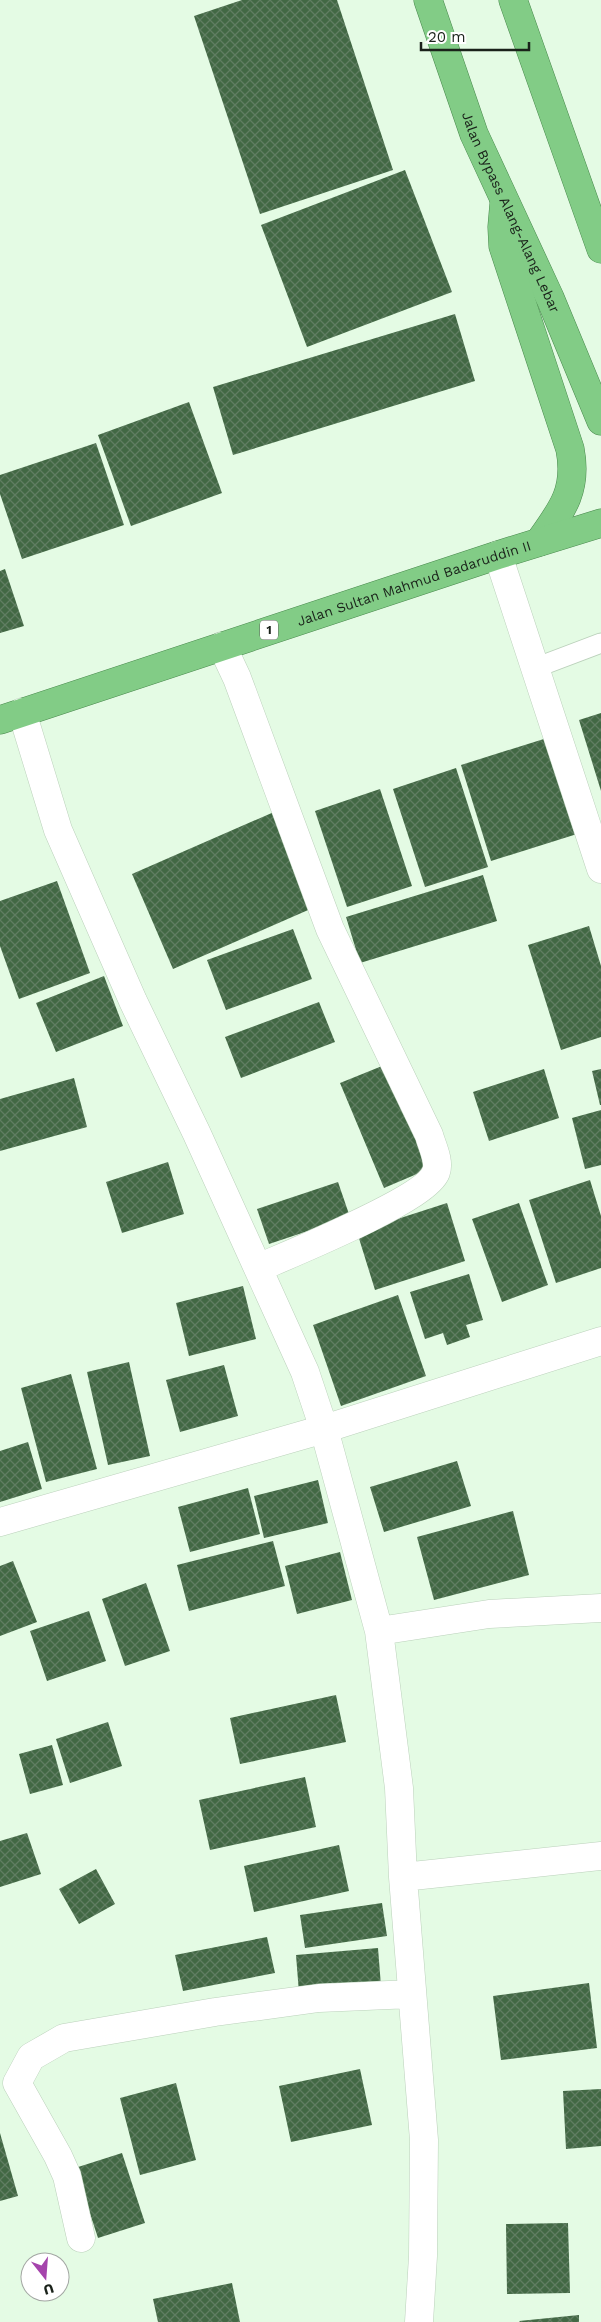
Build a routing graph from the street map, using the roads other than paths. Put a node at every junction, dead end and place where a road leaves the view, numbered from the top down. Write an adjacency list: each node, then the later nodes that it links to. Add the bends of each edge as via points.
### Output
1 (428, 0): 3 (highway, Jalan Bypass Alang-Alang Lebar, via 474,134)
2 (513, 0): 4 (highway)
3 (504, 198): 5 (highway, Jalan Bypass Alang-Alang Lebar); 7 (highway, via 503,246 570,449 573,467 564,508)
4 (601, 249)
5 (601, 421)
6 (601, 523): 7 (highway, Jalan Sultan Mahmud Badaruddin II / 1)
7 (539, 542): 8 (highway, Jalan Sultan Mahmud Badaruddin II / 1)
8 (498, 554): 10 (highway, Jalan Sultan Mahmud Badaruddin II / 1); 11 (street)
9 (601, 643): 11 (lane)
10 (222, 646): 12 (highway, Jalan Sultan Mahmud Badaruddin II / 1); 14 (street, via 237,678 330,929 429,1135 438,1165 436,1174 422,1189 354,1226)
11 (535, 668): 13 (street)
12 (11, 716): 14 (street, via 133,1001)
13 (601, 869)
14 (258, 1268): 16 (street, via 304,1372)
15 (601, 1341): 16 (street)
16 (324, 1429): 17 (street); 19 (street)
17 (0, 1522)
18 (601, 1608): 19 (street, via 489,1614)
19 (379, 1630): 21 (street, via 399,1788)
20 (601, 1856): 21 (street)
21 (404, 1877): 22 (street)
22 (412, 1994): 23 (street, via 319,1998 64,2038 31,2057); 25 (street, via 424,2140)
23 (8, 2082): 24 (street, via 58,2156 67,2176)
24 (81, 2238)
25 (419, 2322)

